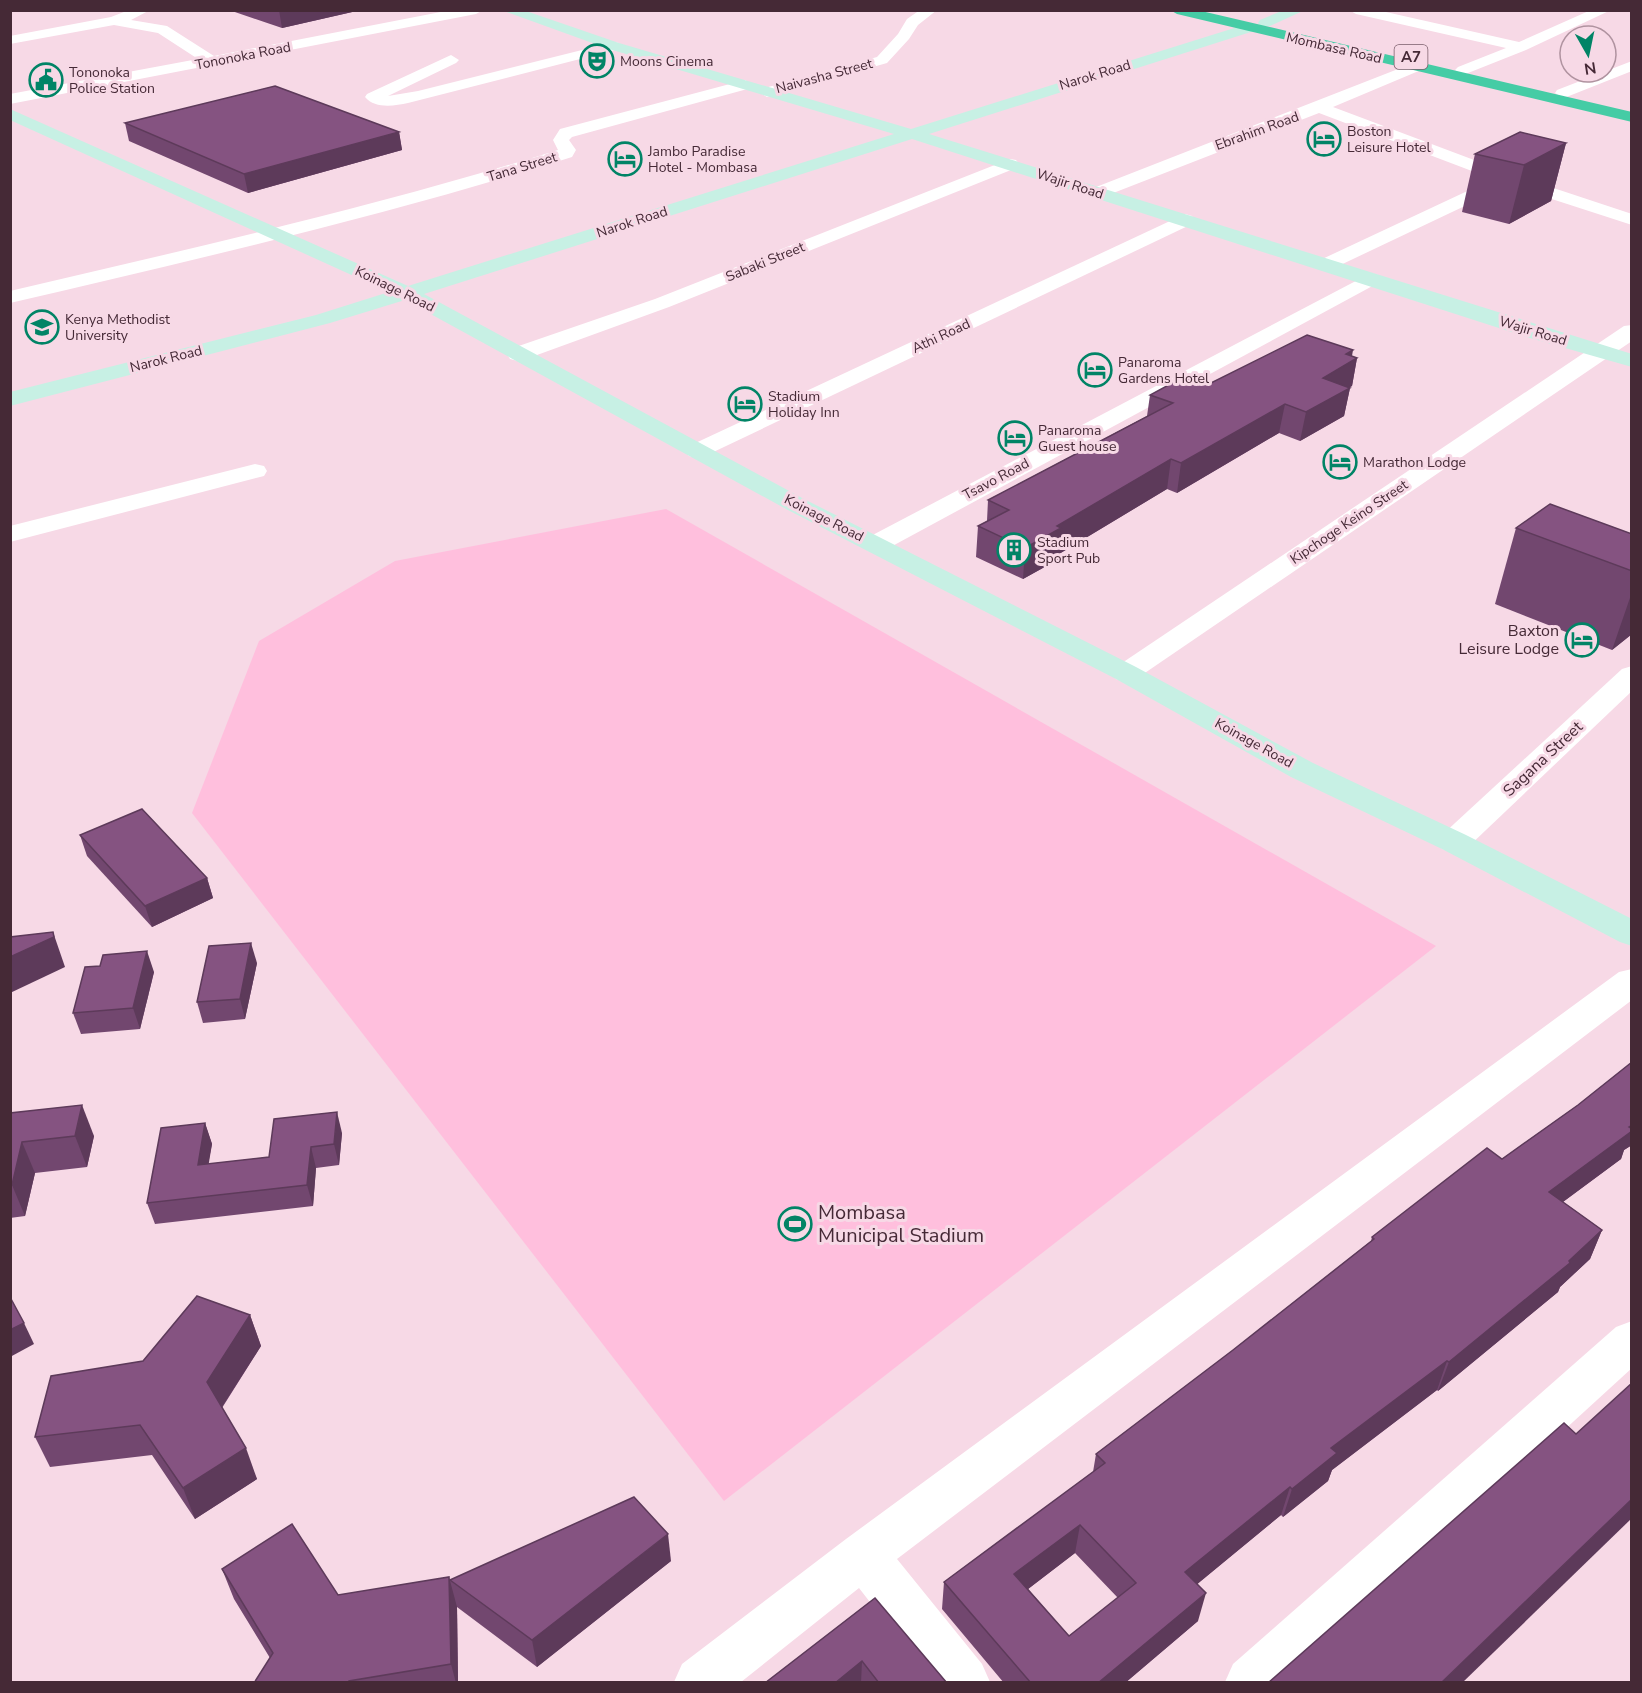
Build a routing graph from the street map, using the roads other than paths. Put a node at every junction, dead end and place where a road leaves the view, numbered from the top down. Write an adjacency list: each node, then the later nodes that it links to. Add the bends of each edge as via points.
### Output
1 (143, 10): 10 (street)
2 (476, 10): 17 (street, Tononoka Road)
3 (508, 10): 14 (street, Wajir Road)
4 (930, 10): 22 (street, Naivasha Street, via 912,22 882,60)
5 (1176, 10): 9 (highway, Mombasa Road / A7)
6 (1298, 10): 11 (street, Narok Road)
7 (1356, 10): 15 (street)
8 (1604, 10): 15 (street)
9 (1214, 14): 11 (highway, Mombasa Road / A7)
10 (114, 21): 13 (street); 17 (street, via 162,29)
11 (1257, 25): 12 (highway, Mombasa Road / A7); 29 (street, Narok Road)
12 (1295, 34): 19 (highway, Mombasa Road / A7); 20 (highway, Mombasa Road / A7)
13 (10, 40)
14 (614, 46): 16 (street, via 419,96 390,101 373,97); 21 (street, Wajir Road)
15 (1521, 47): 20 (street)
16 (451, 60)
17 (212, 61): 24 (street, Tononoka Road)
18 (1632, 65): 23 (street)
19 (1416, 67): 25 (street, Ebrahim Road); 28 (highway, Mombasa Road / A7)
20 (1463, 70): 23 (highway, Mombasa Road / A7)
21 (745, 85): 22 (street, Wajir Road); 35 (street, Tana Street, via 566,133 561,140 566,153 555,158)
22 (767, 92): 29 (street, Wajir Road)
23 (1563, 93): 26 (highway, Mombasa Road / A7)
24 (10, 99)
25 (1320, 108): 31 (street); 32 (street, Ebrahim Road)
26 (1632, 109)
27 (10, 114): 35 (street, Koinage Road)
28 (1632, 117)
29 (910, 134): 30 (street, Wajir Road); 38 (street, Narok Road)
30 (1010, 164): 32 (street, Wajir Road); 42 (street, Sabaki Street, via 662,303)
31 (1508, 179): 34 (street); 36 (street)
32 (1097, 193): 33 (street, Wajir Road)
33 (1185, 220): 36 (street, Wajir Road); 45 (street, Athi Road)
34 (1632, 220)
35 (275, 235): 38 (street, Koinage Road); 39 (street)
36 (1324, 265): 37 (street, Wajir Road)
37 (1371, 279): 41 (street, Wajir Road); 48 (street, Tsavo Road)
38 (408, 293): 42 (street, Koinage Road); 44 (street, Narok Road, via 323,319)
39 (10, 297)
40 (1632, 331): 41 (street, Kipchoge Keino Street)
41 (1599, 351): 43 (street, Wajir Road); 49 (street, Kipchoge Keino Street)
42 (518, 354): 45 (street, Koinage Road)
43 (1632, 361)
44 (10, 399)
45 (696, 451): 48 (street, Koinage Road)
46 (255, 471): 47 (street)
47 (10, 534)
48 (876, 544): 49 (street, Koinage Road)
49 (1126, 673): 51 (street, Koinage Road, via 1302,770)
50 (1632, 675): 51 (street, Sagana Street)
51 (1454, 842): 52 (street, Koinage Road)
52 (1632, 934)
53 (1632, 981): 55 (street)
54 (1632, 1340): 58 (street)
55 (863, 1555): 56 (street); 57 (street)
56 (700, 1683)
57 (964, 1683)
58 (1251, 1683)

